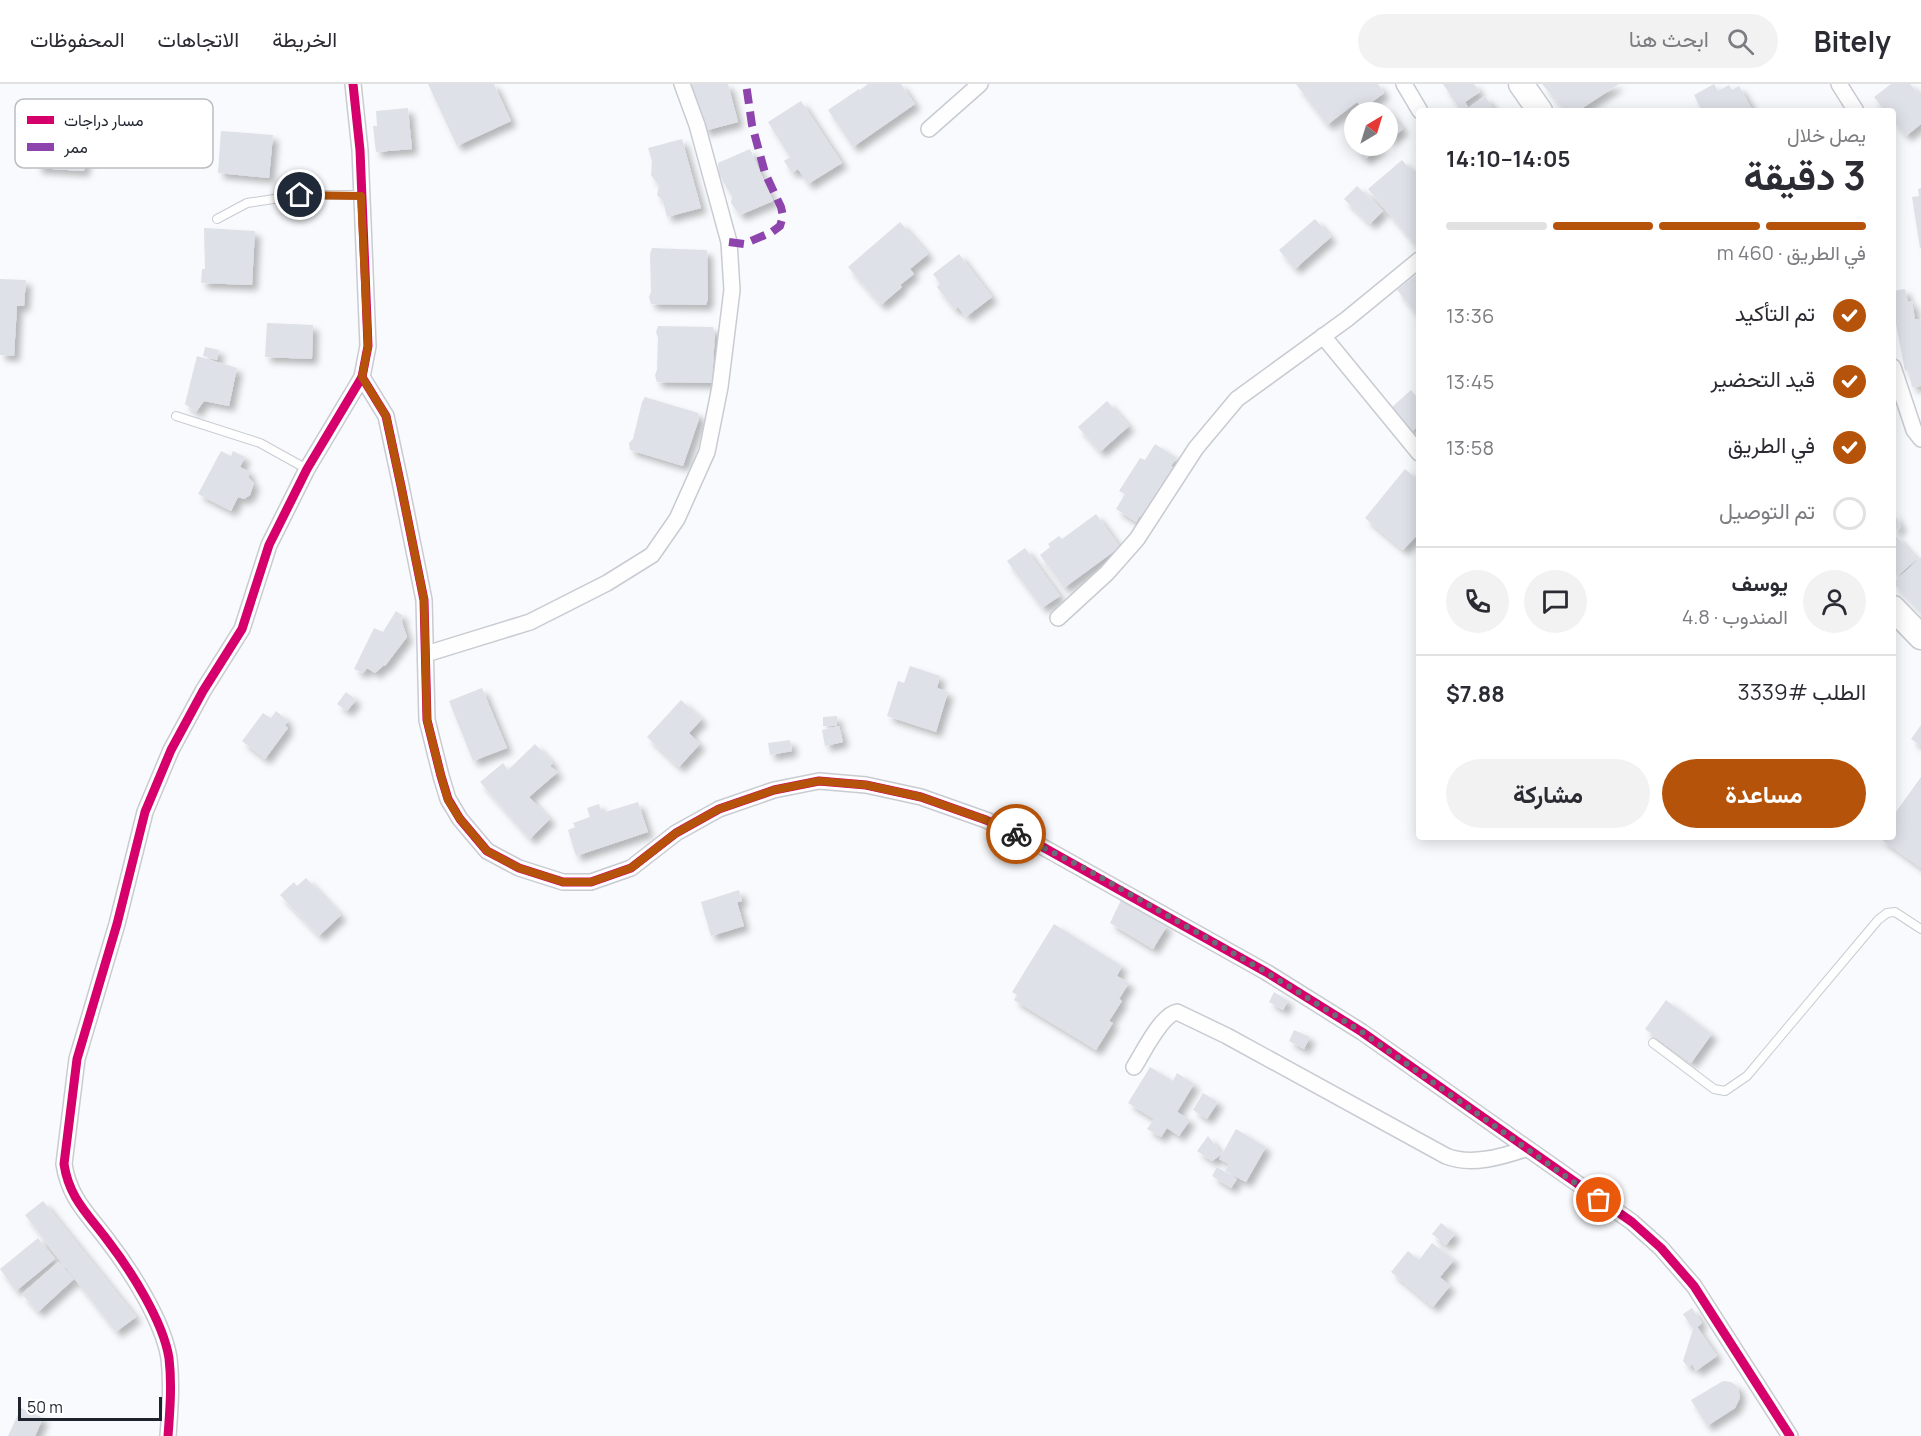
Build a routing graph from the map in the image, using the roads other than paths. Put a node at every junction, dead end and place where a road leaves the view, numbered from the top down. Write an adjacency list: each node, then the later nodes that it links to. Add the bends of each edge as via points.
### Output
1 (353, 84): 11 (street)
2 (682, 84): 24 (street, via 698,125 729,242 732,290 707,452 695,481 677,519 652,555 530,622)
3 (980, 84): 10 (street)
4 (1404, 84): 7 (street)
5 (1521, 84): 8 (main road)
6 (1839, 84): 9 (street)
7 (1418, 108)
8 (1538, 108)
9 (1854, 108)
10 (929, 129)
11 (360, 195): 12 (lane, via 300,195 246,203); 16 (street, via 368,346)
12 (217, 219)
13 (1416, 262): 14 (street)
14 (1323, 336): 19 (street); 22 (street, via 1237,399 1219,418 1137,539)
15 (1896, 376): 18 (street)
16 (362, 377): 20 (street); 24 (street, via 386,416 424,600)
17 (176, 416): 20 (lane, via 260,443)
18 (1921, 439)
19 (1416, 449)
20 (307, 469): 30 (street, via 269,545 242,629 181,731 145,812 117,924 76,1059 64,1164 66,1179 71,1194 147,1301 160,1332 168,1356 171,1387)
21 (1896, 611): 23 (main road)
22 (1058, 618)
23 (1921, 637)
24 (426, 654): 28 (street, via 427,720 448,800 487,851 519,868 563,882 591,882 631,868 676,833 719,809 774,790 819,781 866,785 921,797 986,820 1051,851 1266,972 1362,1032)
25 (1921, 929): 26 (lane, via 1904,915 1887,913 1747,1076 1725,1090 1714,1089)
26 (1653, 1043)
27 (1134, 1067): 28 (street, via 1162,1023 1177,1012 1446,1156 1460,1160 1498,1157)
28 (1525, 1149): 29 (street, via 1612,1207 1661,1248 1694,1286)
29 (1784, 1435)
30 (168, 1436)

